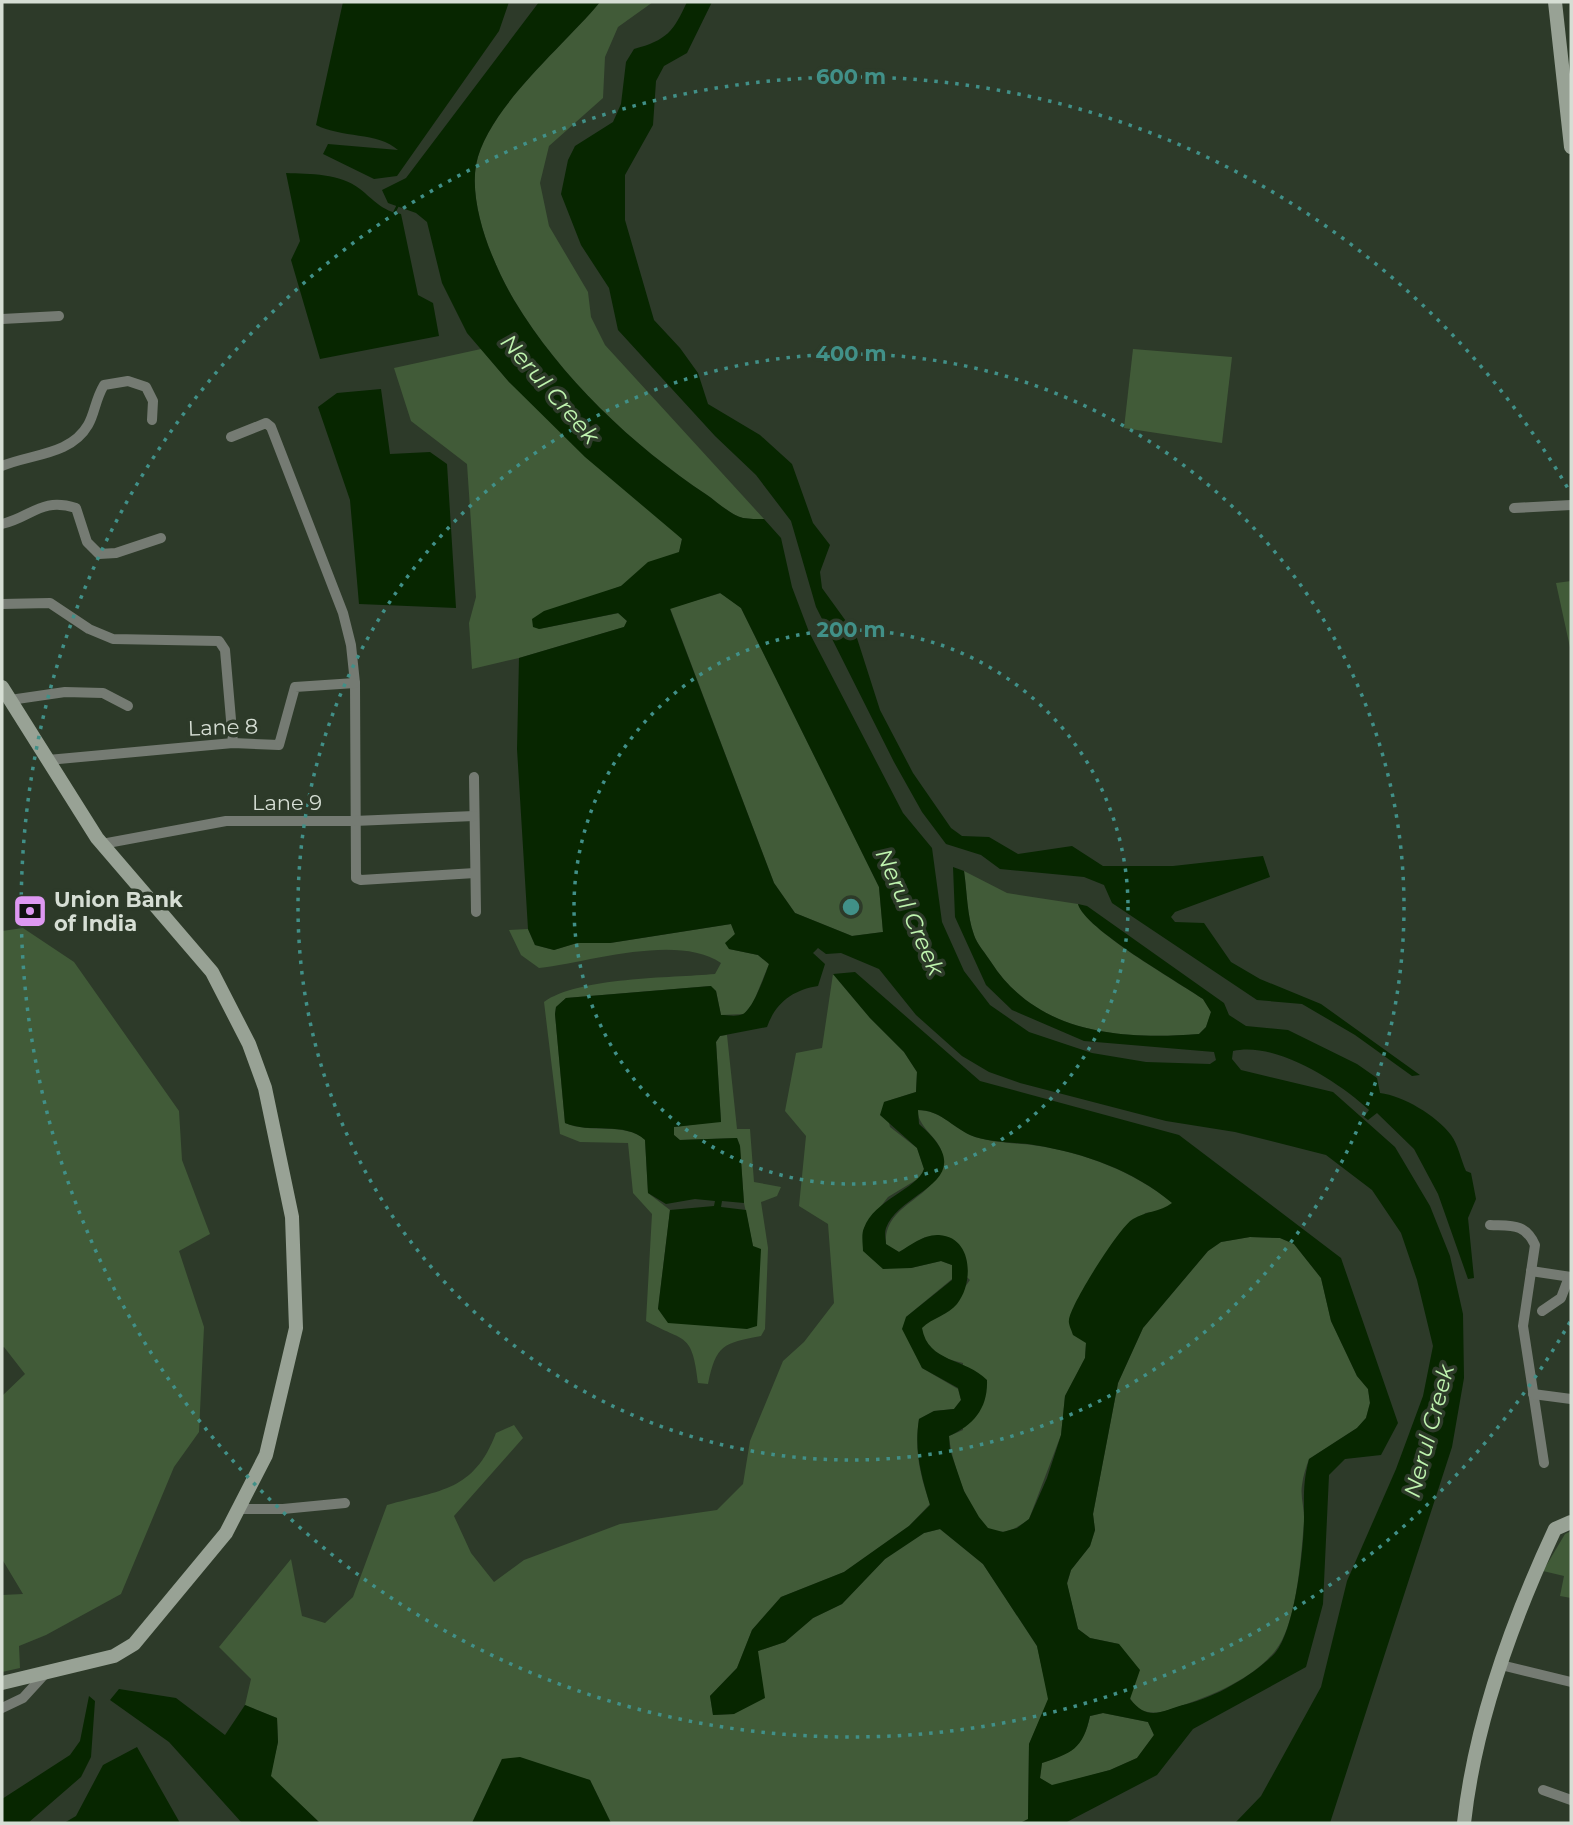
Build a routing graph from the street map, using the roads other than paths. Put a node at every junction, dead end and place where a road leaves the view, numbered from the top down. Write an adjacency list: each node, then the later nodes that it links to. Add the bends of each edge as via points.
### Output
1 (1555, 2): 2 (main road)
2 (1571, 146)
3 (59, 316): 4 (street)
4 (2, 319)
5 (152, 420): 7 (street, via 153,401 146,387 128,381 104,385 79,440)
6 (231, 437): 13 (street, via 266,423 271,427 343,613)
7 (2, 466)
8 (1571, 505): 9 (street)
9 (1514, 508)
10 (2, 524): 11 (street, via 33,509 64,504 76,508 87,542 99,554 116,554)
11 (161, 538)
12 (2, 604): 17 (street, via 50,603 113,639 219,641 225,650)
13 (355, 683): 17 (street, Lane 8, via 298,685 279,745); 21 (street)
14 (2, 687): 15 (main road)
15 (10, 700): 16 (street, via 65,692 103,693); 18 (main road)
16 (128, 706)
17 (233, 743): 18 (street, Lane 8)
18 (48, 760): 22 (main road)
19 (474, 777): 20 (street)
20 (474, 816): 21 (street, Lane 9); 23 (street)
21 (354, 821): 22 (street, Lane 9, via 226,821); 23 (street, via 358,880)
22 (102, 844): 33 (main road, via 212,972 249,1044 265,1088 292,1217 296,1328 266,1455)
23 (475, 873): 24 (street)
24 (476, 912)
25 (1490, 1225): 26 (street, via 1519,1226 1530,1234 1535,1245)
26 (1531, 1270): 27 (street); 29 (street, via 1523,1326)
27 (1570, 1277): 28 (street, via 1561,1298)
28 (1542, 1311)
29 (1533, 1394): 30 (street); 31 (street)
30 (1571, 1399)
31 (1544, 1463)
32 (345, 1503): 33 (street)
33 (239, 1509): 36 (main road, via 226,1533 134,1644 114,1656)
34 (1571, 1522): 35 (main road, via 1555,1529)
35 (1501, 1665): 37 (street); 42 (main road, via 1469,1772)
36 (44, 1675): 38 (main road); 39 (street, via 23,1698)
37 (1571, 1682)
38 (2, 1683)
39 (2, 1708)
40 (1543, 1790): 41 (street)
41 (1571, 1800)
42 (1464, 1823)

